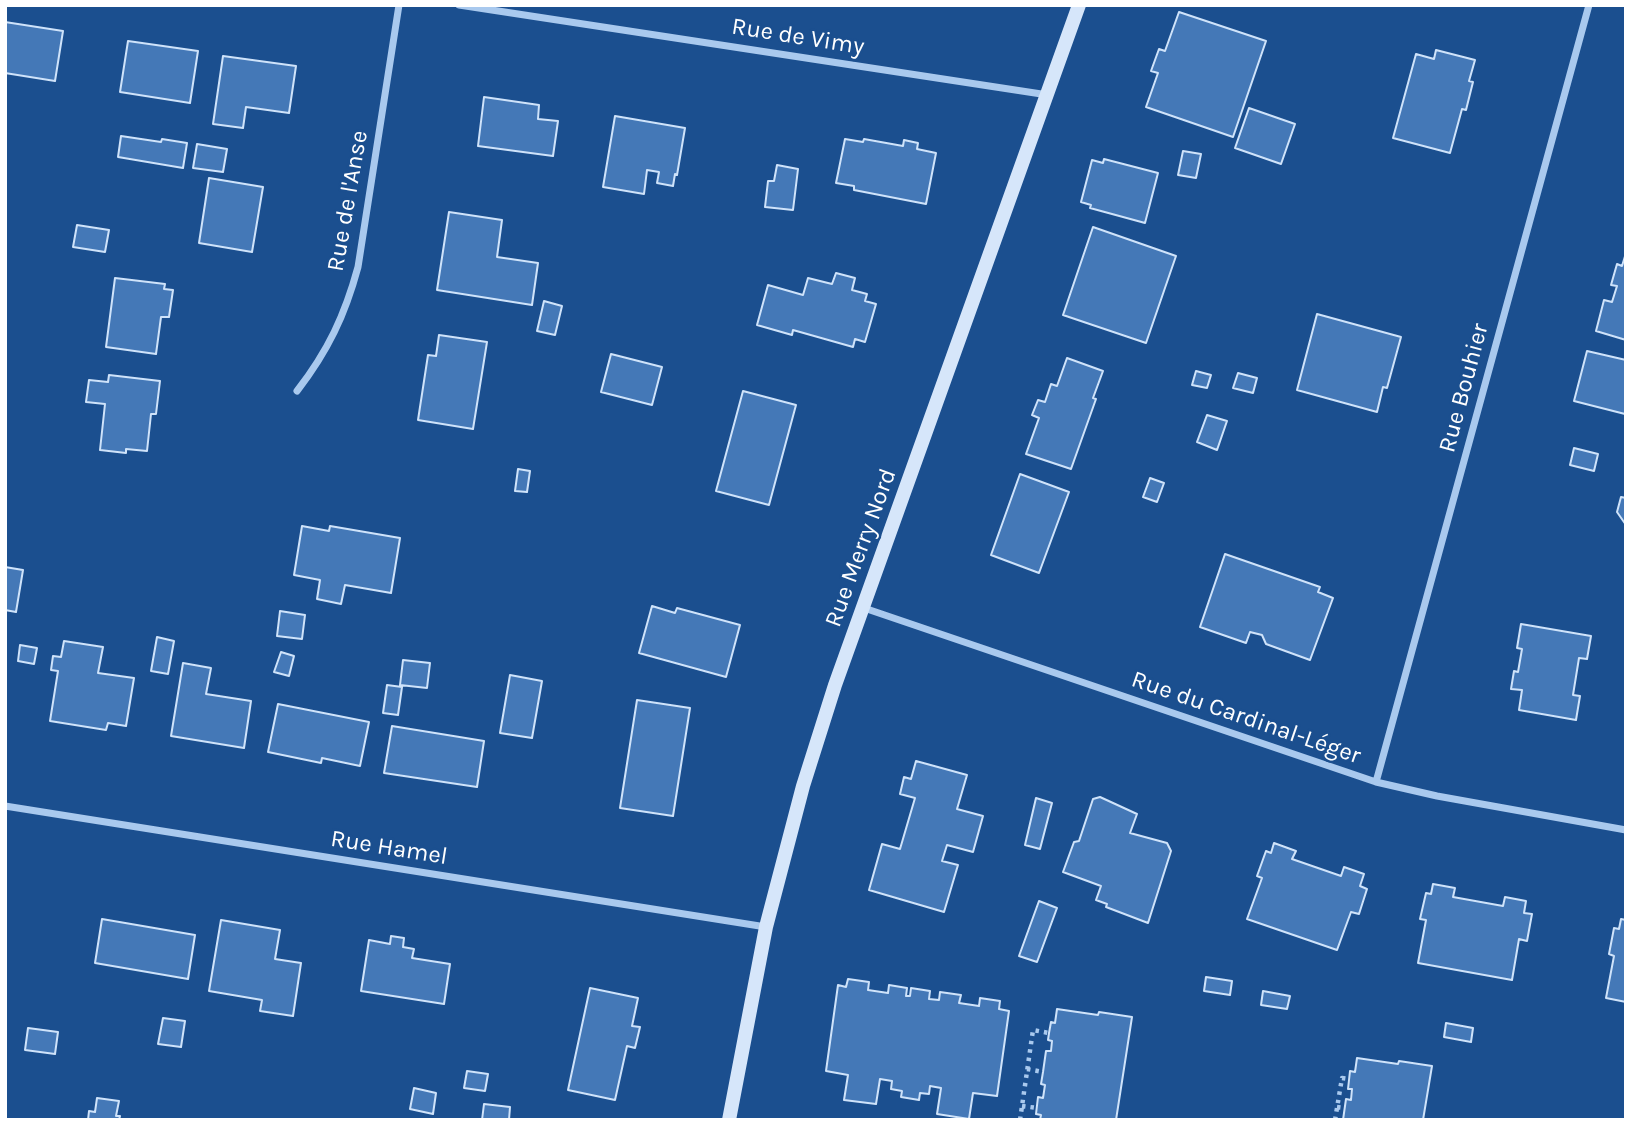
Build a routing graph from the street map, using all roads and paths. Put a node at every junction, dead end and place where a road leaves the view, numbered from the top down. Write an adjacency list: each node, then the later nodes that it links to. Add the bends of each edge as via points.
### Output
1 (399, 5): 6 (street, Rue de l'Anse, via 358,267 331,341)
2 (459, 5): 5 (street, Rue de Vimy)
3 (1079, 5): 5 (main road, Rue Merry Nord)
4 (1589, 5): 8 (street, Rue Bouhier)
5 (1048, 95): 7 (main road, Rue Merry Nord)
6 (297, 391)
7 (864, 608): 8 (street, Rue du Cardinal-Léger); 11 (main road, Rue Merry Nord, via 803,786)
8 (1376, 782): 10 (street, Rue du Cardinal-Léger)
9 (5, 806): 11 (street, Rue Hamel)
10 (1626, 830)
11 (766, 928): 20 (main road, Rue Merry Nord)
12 (1049, 1032): 13 (path, via 1033,1030)
13 (1027, 1069): 14 (path); 16 (path)
14 (1043, 1072)
15 (1349, 1079): 17 (path, via 1342,1078)
16 (1022, 1107): 18 (path); 21 (path)
17 (1337, 1107): 19 (path); 22 (path)
18 (1037, 1108)
19 (1345, 1108)
20 (729, 1120)
21 (1020, 1120)
22 (1335, 1120)

